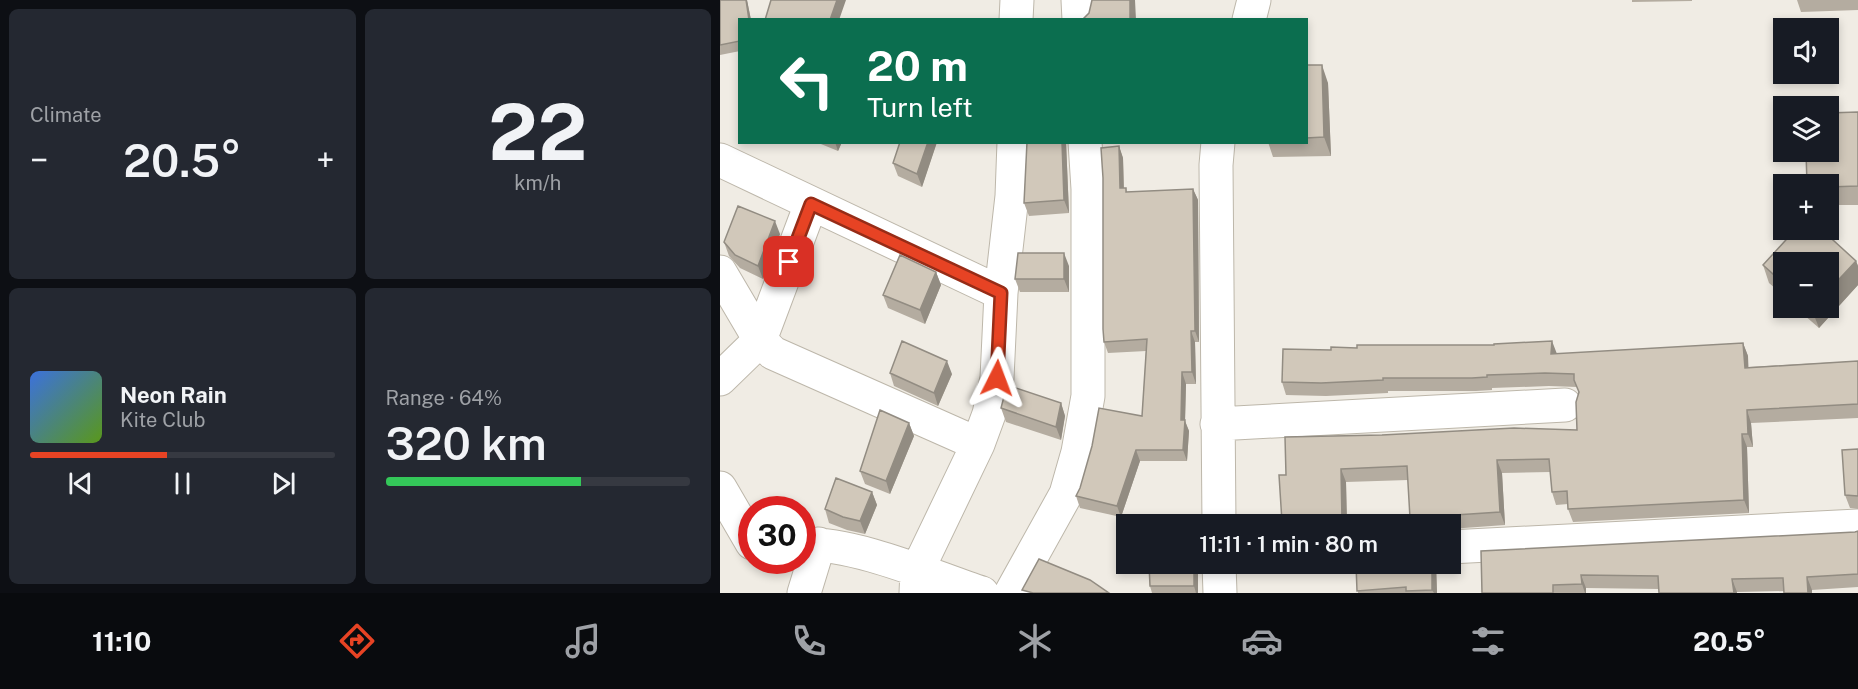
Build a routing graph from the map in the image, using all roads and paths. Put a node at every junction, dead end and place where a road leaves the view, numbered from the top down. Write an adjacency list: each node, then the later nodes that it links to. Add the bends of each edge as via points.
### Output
1 (1017, 0): 4 (street)
2 (1078, 0): 5 (street)
3 (1254, 0): 6 (street)
4 (1016, 18)
5 (1079, 18)
6 (1250, 18)
7 (1013, 144): 13 (street, via 1012,196)
8 (1086, 144): 32 (street, via 1088,396 1066,494)
9 (1218, 144): 17 (street)
10 (720, 160): 11 (street)
11 (811, 204): 13 (street); 14 (street)
12 (720, 272): 14 (street)
13 (1001, 293): 18 (street, via 997,378)
14 (760, 340): 15 (street); 18 (street, via 773,353)
15 (720, 379)
16 (1564, 405): 17 (street)
17 (1217, 424): 20 (street)
18 (978, 444): 29 (street)
19 (720, 488): 21 (street)
20 (1219, 514)
21 (738, 520)
22 (1858, 526): 26 (street)
23 (720, 541): 24 (street)
24 (738, 543)
25 (816, 545): 29 (street, via 882,559)
26 (1461, 546)
27 (807, 574): 30 (street)
28 (1219, 574): 33 (street)
29 (917, 582): 31 (street)
30 (804, 593)
31 (982, 593)
32 (1011, 593)
33 (1220, 593)

